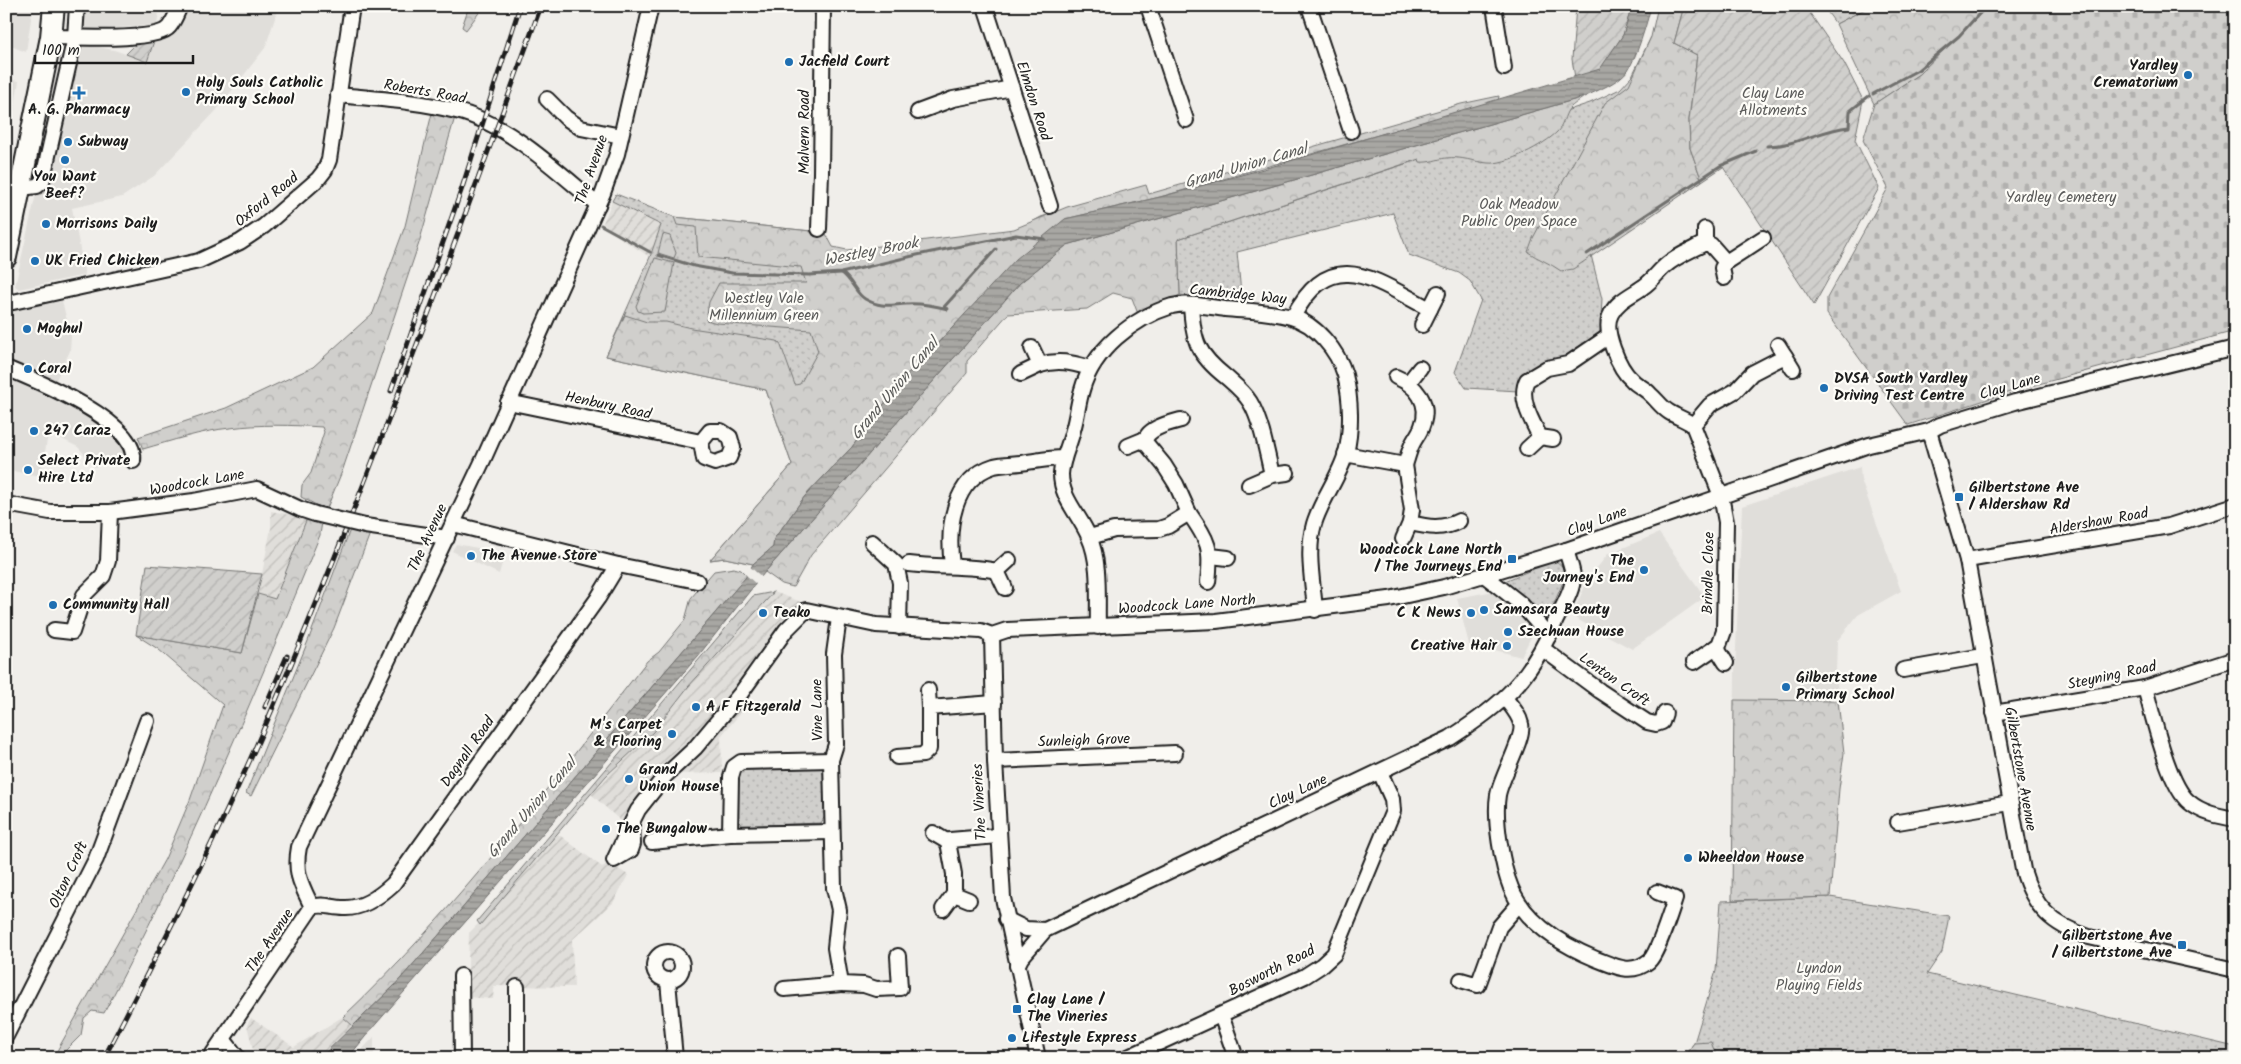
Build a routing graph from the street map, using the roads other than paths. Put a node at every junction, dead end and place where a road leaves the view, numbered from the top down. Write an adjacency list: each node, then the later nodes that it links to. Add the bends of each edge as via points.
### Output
1 (54, 6): 11 (highway)
2 (78, 6): 12 (street)
3 (180, 6): 12 (street, via 163,32 123,38)
4 (352, 6): 15 (street, Oxford Road)
5 (651, 6): 20 (street, The Avenue)
6 (823, 6): 24 (street, Malvern Road)
7 (985, 6): 14 (street, Elmdon Road)
8 (1148, 6): 18 (street)
9 (1309, 6): 19 (street)
10 (1494, 6): 13 (street)
11 (51, 37): 12 (street); 21 (highway)
12 (75, 37): 21 (street, via 42,182)
13 (1504, 68)
14 (1012, 88): 17 (street, via 953,98); 23 (street, Elmdon Road)
15 (338, 94): 22 (street, Roberts Road, via 456,110 483,121 519,141); 32 (street, Oxford Road, via 325,170 264,226 240,242 199,261 14,302)
16 (548, 99): 20 (street, via 581,128)
17 (918, 112)
18 (1186, 120)
19 (1351, 131)
20 (621, 136): 22 (street, The Avenue)
21 (21, 188): 28 (highway)
22 (598, 205): 46 (street, The Avenue)
23 (1050, 206)
24 (819, 229)
25 (1705, 229): 27 (street)
26 (1762, 238): 29 (street)
27 (1705, 243): 29 (street, via 1711,245); 37 (street, via 1672,260 1652,280 1616,306 1610,314)
28 (6, 257)
29 (1726, 262): 30 (street, via 1722,268)
30 (1724, 278)
31 (1438, 293): 34 (street)
32 (6, 299)
33 (1191, 305): 35 (street, Cambridge Way); 42 (street, Cambridge Way, via 1174,306 1145,318 1116,338); 59 (street, via 1196,344 1210,364 1241,390 1250,402)
34 (1430, 310): 35 (street, via 1378,282 1359,274 1346,273 1321,281 1303,298); 36 (street)
35 (1293, 317): 54 (street, Cambridge Way, via 1324,340 1344,375 1350,420)
36 (1422, 325)
37 (1609, 336): 48 (street, via 1631,380 1671,414); 53 (street, via 1568,364 1547,368 1527,380 1524,385 1525,402 1547,438)
38 (1032, 348): 40 (street)
39 (2235, 348): 49 (street, Clay Lane, via 2015,402)
40 (1040, 365): 42 (street, via 1060,361); 45 (street)
41 (6, 368): 56 (street, via 87,406 115,427 128,442 134,454)
42 (1090, 368): 55 (street, Cambridge Way)
43 (1420, 368): 57 (street, via 1402,380 1416,390 1424,407 1423,426 1411,446)
44 (1793, 369): 48 (street, via 1782,351 1752,373 1735,391 1710,405)
45 (1021, 374)
46 (508, 402): 51 (street, Henbury Road); 68 (street, The Avenue)
47 (1181, 420): 50 (street, via 1163,425)
48 (1693, 425): 61 (street, Brindle Close)
49 (1929, 431): 61 (street, Clay Lane, via 1869,445); 77 (street, Gilbertstone Avenue)
50 (1145, 439): 52 (street); 65 (street, via 1146,446 1176,484)
51 (701, 442)
52 (1128, 446)
53 (1527, 449)
54 (1345, 454): 57 (street); 86 (street, Cambridge Way, via 1311,538)
55 (1064, 458): 69 (street, Cambridge Way, via 1064,492); 80 (street, via 995,466 968,484 952,518 949,546)
56 (132, 461)
57 (1405, 465): 67 (street, via 1412,510)
58 (1287, 473): 59 (street)
59 (1272, 475): 60 (street)
60 (1248, 485)
61 (1721, 496): 73 (street, Clay Lane); 93 (street, Brindle Close, via 1726,522 1724,631)
62 (6, 504): 64 (street, Woodcock Lane, via 50,512)
63 (2235, 505): 77 (street, Aldershaw Road, via 2169,526)
64 (110, 512): 70 (street, Woodcock Lane, bridge, via 256,489 315,514 365,526); 90 (street, via 108,561 103,576 84,595 72,632)
65 (1189, 513): 69 (street, via 1158,529 1114,530); 74 (street, via 1207,542)
66 (1459, 521): 67 (street, via 1437,528)
67 (1410, 523): 71 (street)
68 (453, 524): 70 (street, The Avenue); 79 (street)
69 (1090, 537): 89 (street, Cambridge Way, via 1096,565)
70 (446, 538): 126 (street, The Avenue, via 299,847 296,863 299,880)
71 (1403, 539)
72 (872, 542): 88 (street, via 896,564 900,583)
73 (1566, 550): 82 (street, Woodcock Lane North); 92 (street, Clay Lane, via 1573,577)
74 (1211, 556): 75 (street); 84 (street)
75 (1228, 558)
76 (1009, 560): 81 (street)
77 (1967, 560): 94 (street, Gilbertstone Avenue)
78 (909, 564): 80 (street)
79 (618, 565): 83 (street); 126 (street, Dagnall Road, via 393,884 361,905 346,908 320,904)
80 (952, 565): 81 (street)
81 (998, 571): 85 (street)
82 (1484, 575): 86 (street, Woodcock Lane North, via 1389,600); 92 (street, via 1520,604)
83 (698, 580)
84 (1208, 582)
85 (1005, 588)
86 (1316, 610): 89 (street, Woodcock Lane North, via 1216,622)
87 (839, 618): 88 (street, Woodcock Lane North); 109 (street, Vine Lane, via 834,654 836,744); 114 (street, Woodcock Lane North, via 806,610 786,630 741,694 695,748 665,776)
88 (900, 627): 91 (street, Woodcock Lane North, via 982,631)
89 (1098, 627): 91 (street, Woodcock Lane North, via 1007,630)
90 (54, 630)
91 (992, 635): 102 (street, The Vineries)
92 (1546, 643): 101 (street, Clay Lane, via 1530,671); 104 (street, Lenton Croft, via 1600,691 1647,722 1662,722)
93 (1716, 648): 96 (street); 97 (street)
94 (1983, 656): 98 (street); 105 (street, Gilbertstone Avenue)
95 (2235, 660): 99 (street, Steyning Road)
96 (1694, 662)
97 (1726, 662)
98 (1903, 670)
99 (2145, 688): 105 (street, Steyning Road); 113 (street, via 2180,792 2201,810)
100 (928, 690): 103 (street)
101 (1505, 698): 111 (street, Clay Lane, via 1450,738); 125 (street, via 1521,724 1519,740 1500,787 1498,808 1504,862)
102 (994, 703): 103 (street); 110 (street, The Vineries)
103 (929, 708): 108 (street, via 929,749 923,755)
104 (1665, 713)
105 (1994, 713): 112 (street, Gilbertstone Avenue)
106 (147, 721): 140 (street, Olton Croft, via 96,859)
107 (1175, 753): 110 (street, Sunleigh Grove)
108 (897, 757)
109 (832, 760): 116 (street, Vine Lane); 118 (street, via 741,762 731,777)
110 (995, 761): 119 (street, The Vineries)
111 (1380, 772): 129 (street, Clay Lane); 139 (street, Bosworth Road, via 1392,799 1393,811 1334,954 1305,976)
112 (2010, 803): 115 (street); 132 (street, Gilbertstone Avenue, via 2028,888 2037,904 2054,921 2089,937)
113 (2235, 819)
114 (632, 822)
115 (1898, 822)
116 (832, 832): 118 (street); 136 (street, Vine Lane, via 834,888 839,910 835,948)
117 (933, 833): 121 (street)
118 (730, 834): 120 (street)
119 (998, 836): 121 (street); 128 (street, The Vineries)
120 (652, 842)
121 (948, 842): 123 (street)
122 (1657, 892): 125 (street, via 1675,899 1652,959 1630,970 1573,949 1530,918)
123 (954, 894): 124 (street); 127 (street)
124 (969, 900)
125 (1519, 904): 134 (street, via 1499,927 1478,985)
126 (312, 907): 141 (street, The Avenue)
127 (943, 909)
128 (1006, 919): 129 (street, via 1026,930); 131 (street, The Vineries)
129 (1046, 930): 131 (street, Clay Lane)
130 (898, 956): 136 (street, via 900,988 876,989 864,984)
131 (1016, 966): 147 (street)
132 (2235, 970)
133 (461, 976): 144 (street)
134 (1461, 980)
135 (668, 981): 146 (street)
136 (841, 984): 138 (street)
137 (517, 987): 145 (street)
138 (784, 989)
139 (1221, 1015): 148 (street, Bosworth Road); 149 (street)
140 (6, 1036)
141 (223, 1039): 142 (street, The Avenue); 143 (street)
142 (210, 1058)
143 (238, 1058)
144 (462, 1058)
145 (517, 1058)
146 (674, 1058)
147 (1038, 1058)
148 (1126, 1058)
149 (1236, 1058)

